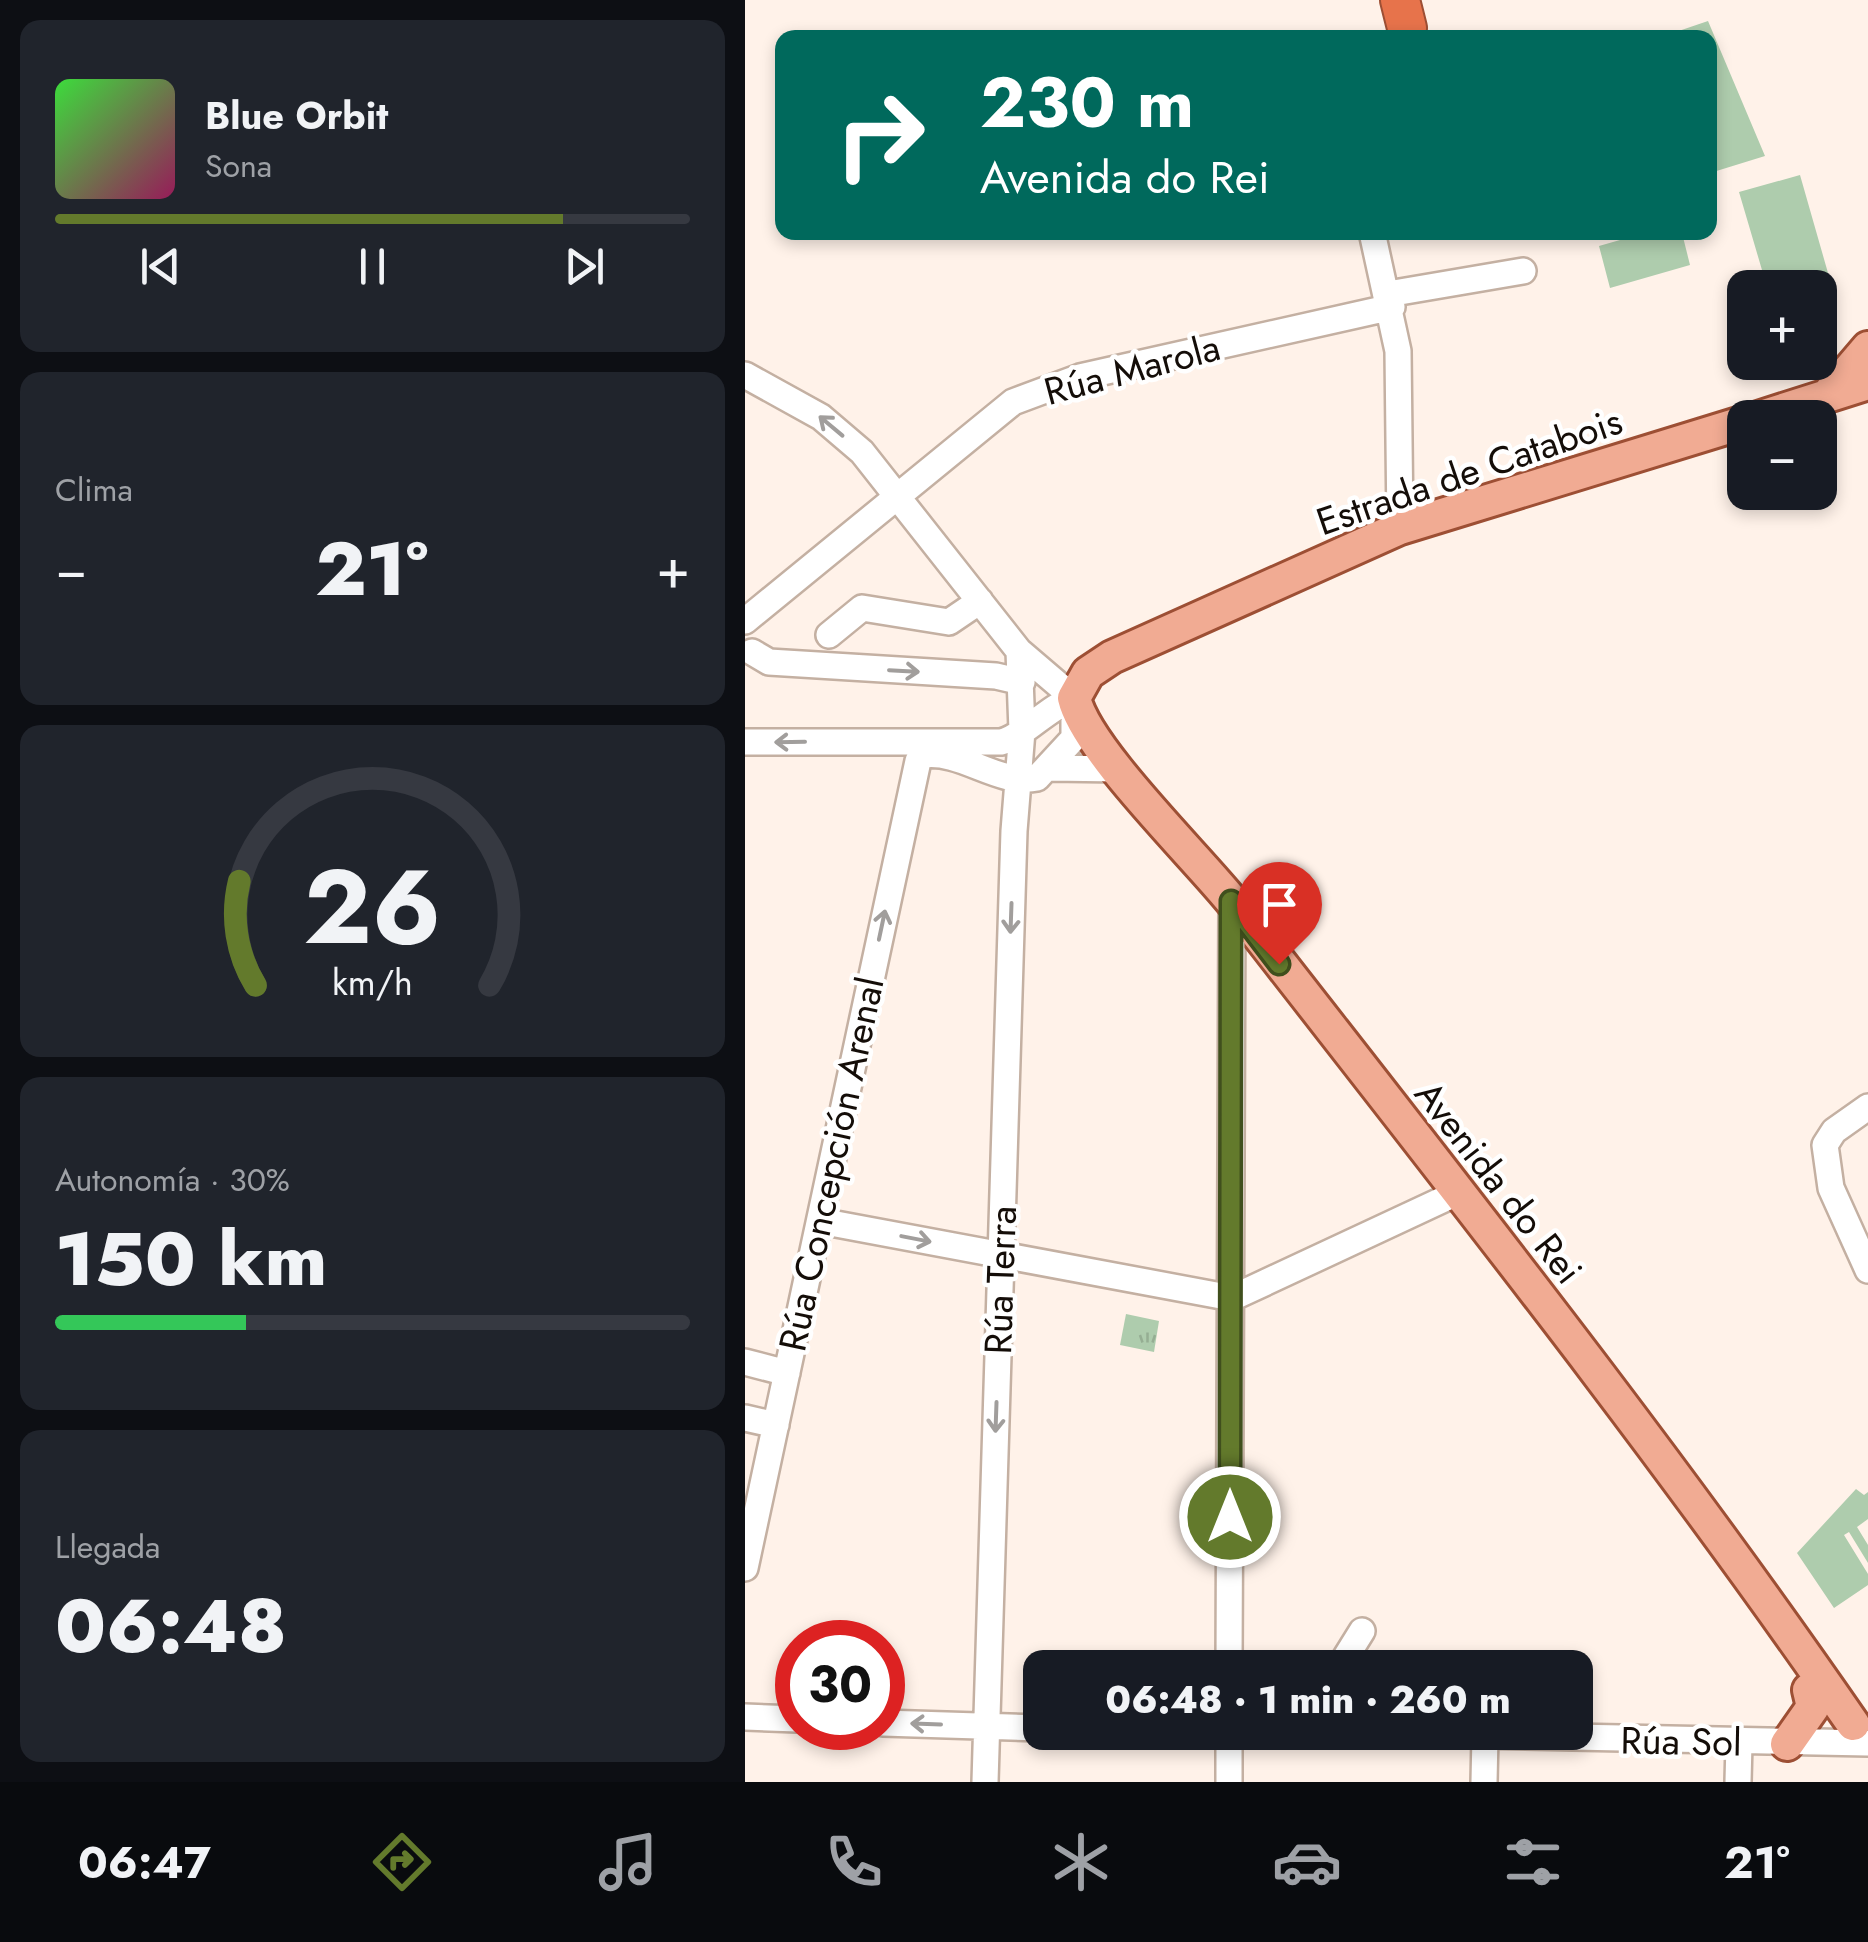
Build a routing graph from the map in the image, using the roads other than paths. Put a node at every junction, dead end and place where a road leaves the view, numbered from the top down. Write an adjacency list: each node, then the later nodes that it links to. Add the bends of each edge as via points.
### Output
1 (1374, 240): 3 (street)
2 (1523, 271): 3 (street, Rúa Marola)
3 (1390, 300): 10 (street, Rúa Marola, via 1081,377 1013,402); 11 (street, via 1398,352)
4 (1868, 348): 7 (main road)
5 (745, 376): 10 (street, one-way to 5, via 862,452 821,417)
6 (1868, 384): 7 (main road)
7 (1827, 396): 8 (main road)
8 (1814, 400)
9 (1727, 428): 11 (main road, Estrada de Catabois)
10 (897, 497): 12 (street); 13 (street, Rúa Marola)
11 (1401, 528): 17 (main road, Estrada de Catabois, via 1112,657 1088,673)
12 (980, 601): 14 (street, via 949,622 863,608); 15 (street)
13 (751, 633): 16 (street, one-way to 16, via 769,662)
14 (829, 635)
15 (1019, 651): 16 (street, Rúa Terra); 17 (street)
16 (1022, 682): 18 (street, Rúa Terra)
17 (1074, 698): 18 (street); 21 (street, via 1074,738); 22 (main road, Avenida do Rei, via 1085,726)
18 (1022, 731): 20 (street, via 1001,742); 23 (street, Rúa Terra)
19 (745, 742): 20 (street, one-way to 19)
20 (911, 750): 23 (street); 27 (street, Rúa Concepción Arenal, one-way to 20)
21 (1050, 768): 22 (street); 23 (street, via 1037,778)
22 (1120, 770): 24 (main road, Avenida do Rei)
23 (1019, 779): 28 (street, Rúa Terra, one-way to 28)
24 (1231, 901): 26 (main road, Avenida do Rei); 30 (street)
25 (1868, 1107): 29 (street, via 1825,1145 1831,1188)
26 (1457, 1193): 30 (street); 35 (main road, Avenida do Rei)
27 (820, 1220): 28 (street, one-way to 28); 32 (street, Rúa Concepción Arenal)
28 (1001, 1255): 30 (street); 44 (street, Rúa Terra, one-way to 44)
29 (1868, 1270)
30 (1232, 1298): 38 (street)
31 (745, 1362): 32 (street)
32 (787, 1373): 34 (street, Rúa Concepción Arenal)
33 (745, 1418): 34 (street)
34 (775, 1425): 36 (street, Rúa Concepción Arenal)
35 (1730, 1547): 40 (main road, via 1736,1586); 46 (main road, Avenida do Rei)
36 (745, 1568)
37 (1362, 1631): 39 (street)
38 (1229, 1650)
39 (1350, 1650)
40 (1809, 1690): 46 (main road); 49 (main road, via 1810,1714)
41 (745, 1717): 42 (street)
42 (775, 1718)
43 (905, 1723): 44 (street, one-way to 43)
44 (987, 1727): 45 (street); 52 (street, Rúa Terra)
45 (1023, 1728)
46 (1856, 1737): 49 (street, Rúa Sol)
47 (1593, 1739): 48 (street, Rúa Sol)
48 (1739, 1743): 49 (street, Rúa Sol); 55 (street)
49 (1787, 1744)
50 (1229, 1750): 53 (street)
51 (1485, 1750): 54 (street)
52 (985, 1782)
53 (1229, 1782)
54 (1484, 1782)
55 (1737, 1782)

